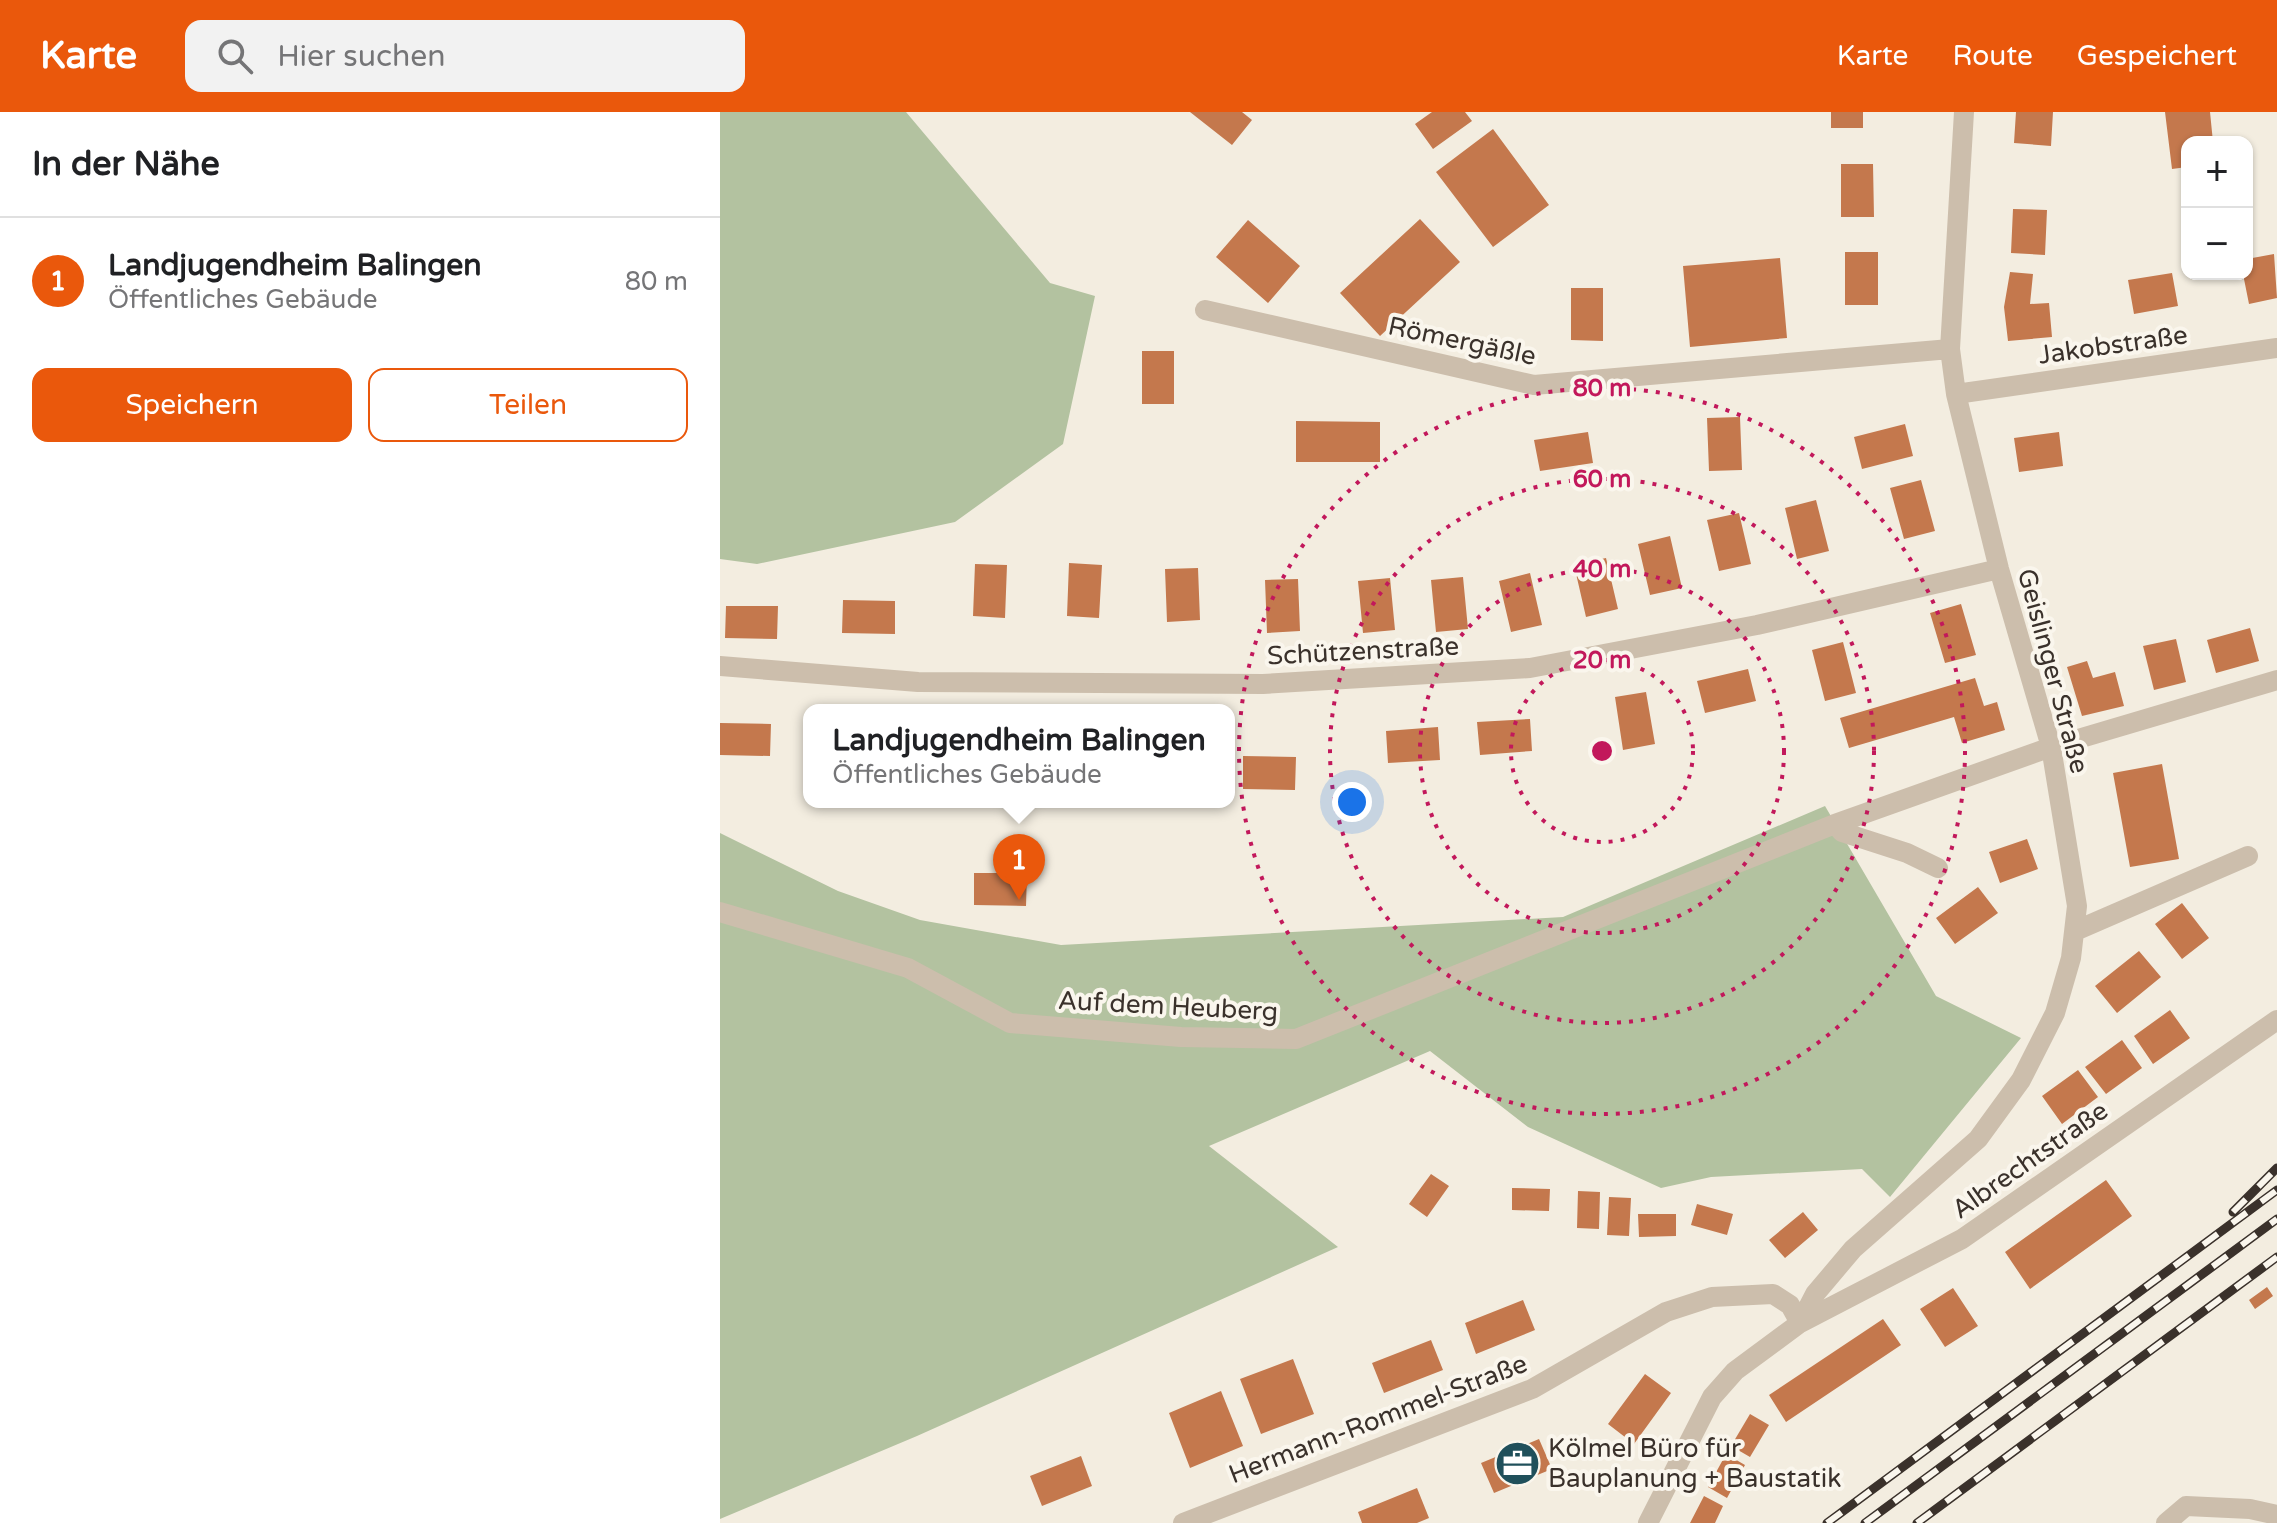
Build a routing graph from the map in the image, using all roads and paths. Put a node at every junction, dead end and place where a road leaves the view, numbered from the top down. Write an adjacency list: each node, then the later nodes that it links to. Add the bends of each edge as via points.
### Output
1 (1964, 112): 4 (street, Geislinger Straße)
2 (1205, 310): 4 (street, Römergäßle, via 1534,385)
3 (2277, 348): 5 (street, Jakobstraße)
4 (1950, 349): 5 (street, Geislinger Straße)
5 (1956, 394): 6 (street, Geislinger Straße)
6 (1999, 569): 7 (street, Schützenstraße, via 1757,625 1530,668 1263,684 918,682); 9 (street, Geislinger Straße)
7 (720, 666)
8 (2277, 680): 9 (street, Auf dem Heuberg)
9 (2051, 747): 10 (street, Auf dem Heuberg); 14 (street, Geislinger Straße, via 2077,906)
10 (1835, 824): 12 (street, via 1842,832); 13 (street, Auf dem Heuberg, via 1296,1039 1181,1037 1010,1023 908,968)
11 (2248, 856): 14 (street)
12 (1938, 868)
13 (720, 912)
14 (2075, 931): 16 (street, Geislinger Straße, via 2055,1013 2012,1092 1978,1139 1853,1249 1815,1294)
15 (2277, 1020): 16 (street, Albrechtstraße, via 1962,1239)
16 (1800, 1323): 18 (street, Hermann-Rommel-Straße, via 1790,1305 1773,1294 1701,1301 1666,1312 1532,1389); 19 (street, Geislinger Straße, via 1735,1371 1712,1397)
17 (2277, 1515): 20 (street, via 2186,1506)
18 (1183, 1523)
19 (1648, 1523)
20 (2166, 1523)

